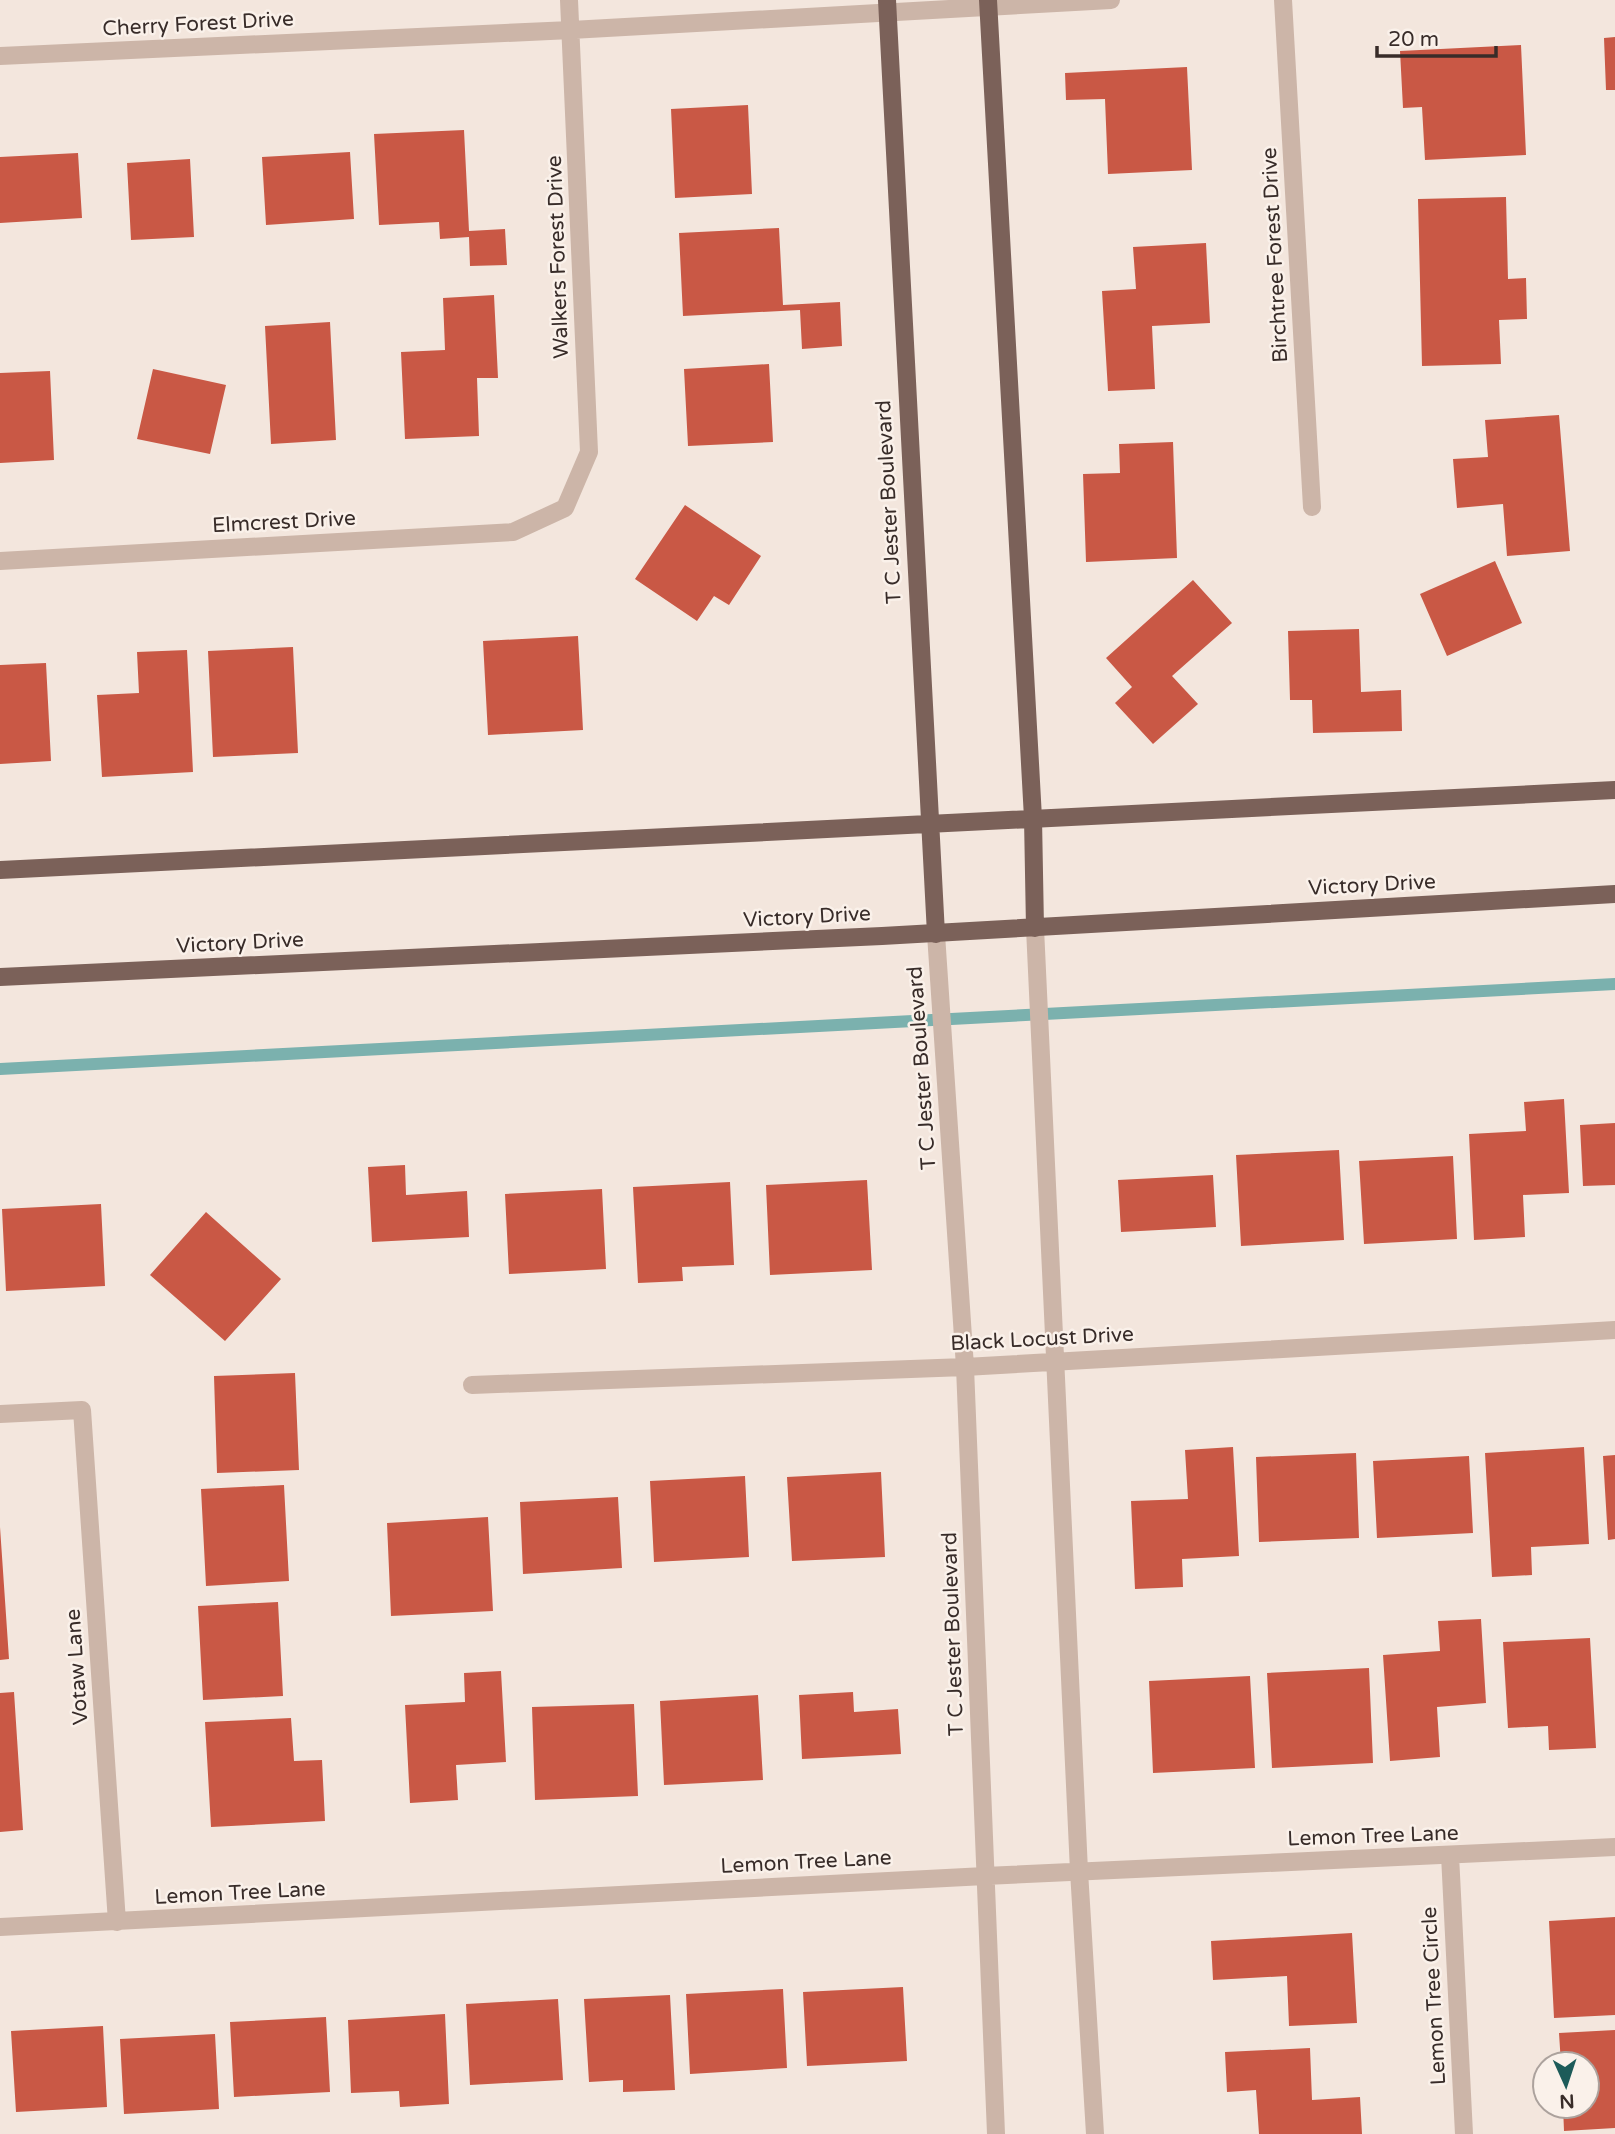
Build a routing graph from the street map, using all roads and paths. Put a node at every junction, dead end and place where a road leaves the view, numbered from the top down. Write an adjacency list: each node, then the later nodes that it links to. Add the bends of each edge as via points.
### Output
1 (569, 0): 6 (street, Walkers Forest Drive)
2 (1111, 0): 4 (street, Cherry Forest Drive)
3 (1283, 0): 9 (street, Birchtree Forest Drive)
4 (988, 4): 5 (street, Cherry Forest Drive); 12 (main road)
5 (887, 6): 6 (street, Cherry Forest Drive); 13 (main road, T C Jester Boulevard)
6 (571, 30): 7 (street, Cherry Forest Drive); 8 (street, Walkers Forest Drive, via 589,452)
7 (0, 56)
8 (565, 508): 10 (street, Elmcrest Drive, via 513,532)
9 (1312, 508)
10 (0, 561)
11 (1615, 790): 12 (main road)
12 (1033, 818): 13 (main road); 16 (main road)
13 (928, 823): 14 (main road); 17 (main road, T C Jester Boulevard)
14 (0, 870)
15 (1615, 894): 16 (main road, Victory Drive)
16 (1035, 928): 17 (main road, Victory Drive); 20 (street)
17 (936, 934): 18 (main road, Victory Drive); 21 (street, T C Jester Boulevard)
18 (0, 977)
19 (1615, 1330): 20 (street, Black Locust Drive)
20 (1055, 1361): 21 (street, Black Locust Drive); 26 (street)
21 (965, 1367): 22 (street, Black Locust Drive); 27 (street, T C Jester Boulevard)
22 (471, 1385)
23 (0, 1414): 28 (street, Votaw Lane, via 82,1410)
24 (1615, 1847): 25 (street, Lemon Tree Lane)
25 (1450, 1855): 26 (street, Lemon Tree Lane); 32 (street, Lemon Tree Circle)
26 (1079, 1871): 27 (street, Lemon Tree Lane); 31 (street)
27 (985, 1876): 28 (street, Lemon Tree Lane); 30 (street, T C Jester Boulevard)
28 (117, 1922): 29 (street, Lemon Tree Lane)
29 (0, 1927)
30 (996, 2134)
31 (1095, 2134)
32 (1464, 2134)

